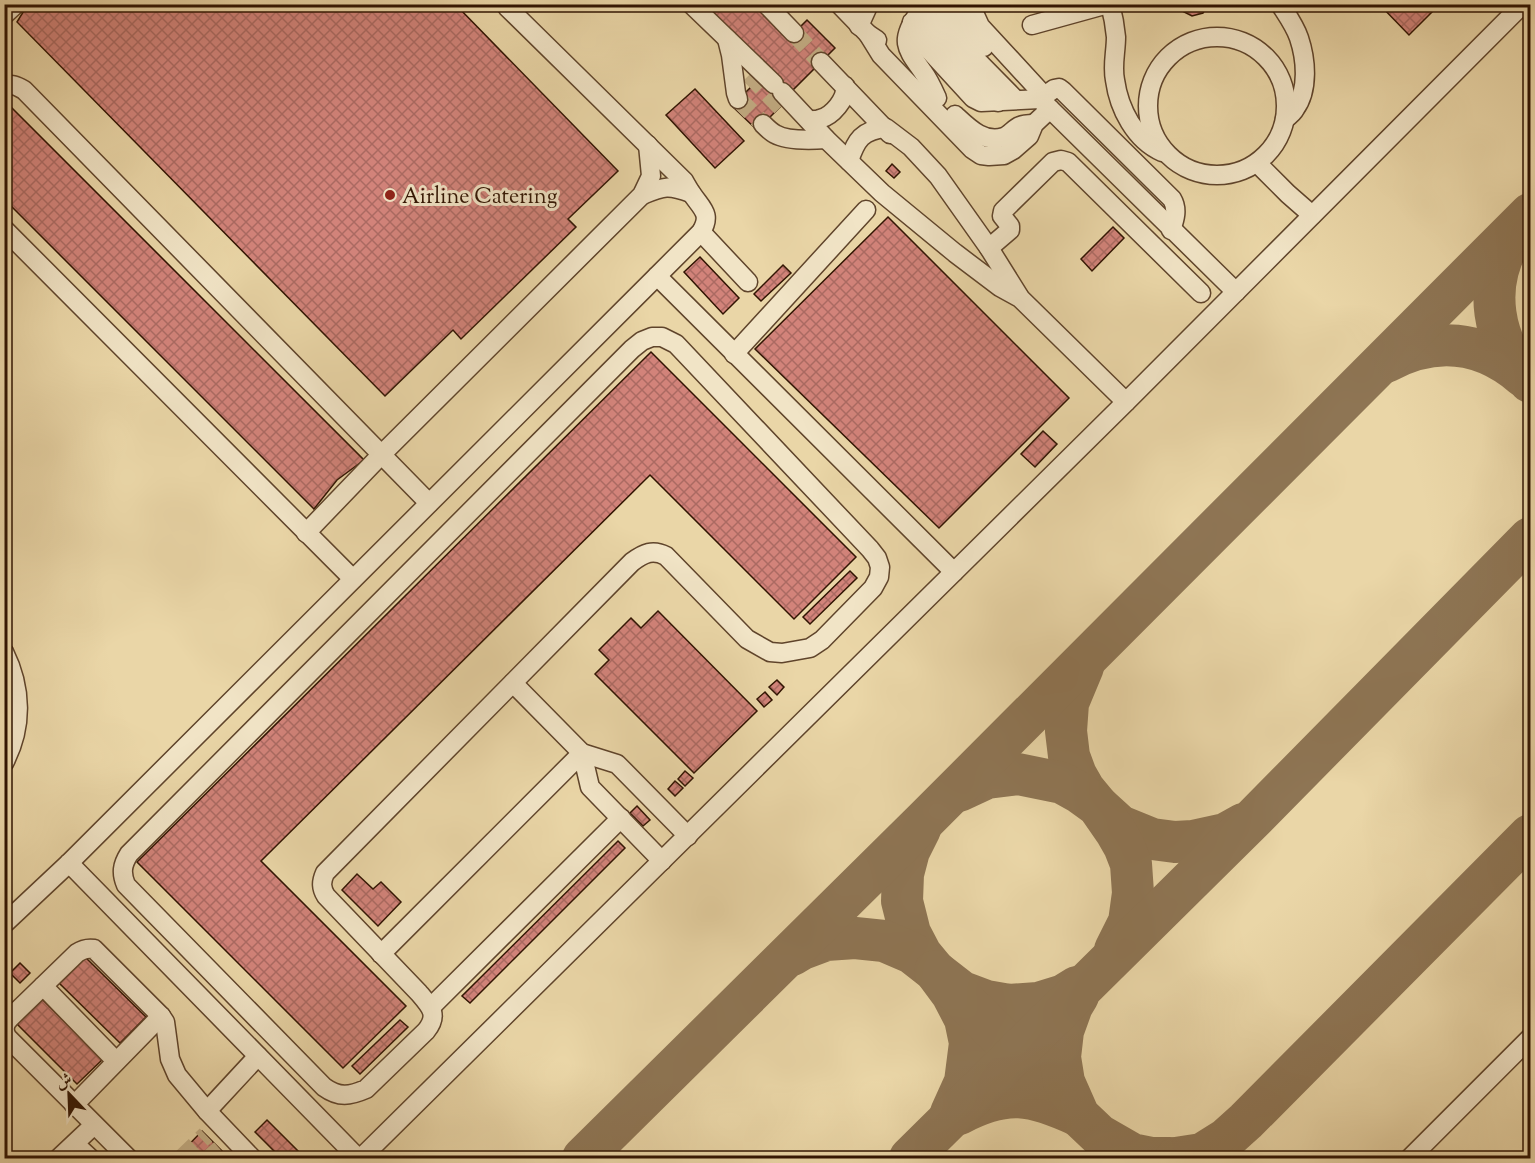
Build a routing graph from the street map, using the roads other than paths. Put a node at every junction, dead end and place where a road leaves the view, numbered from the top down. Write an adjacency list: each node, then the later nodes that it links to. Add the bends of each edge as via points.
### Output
1 (16, 4): 14 (lane)
2 (691, 4): 19 (lane)
3 (766, 4): 18 (lane)
4 (869, 4): 17 (lane)
5 (943, 4): 25 (lane, via 954,37)
6 (956, 4): 25 (lane, via 970,33)
7 (970, 4): 25 (lane, via 980,26 1040,90)
8 (1109, 4): 16 (lane); 33 (lane, via 1116,36 1114,63 1119,98 1141,138)
9 (1280, 4): 27 (lane, via 1299,37 1304,60 1301,98)
10 (1523, 4): 39 (lane)
11 (841, 5): 17 (lane)
12 (924, 5): 15 (lane); 25 (lane, via 940,41 951,54)
13 (507, 7): 32 (lane)
14 (4, 15)
15 (912, 22): 24 (lane, via 907,47); 25 (lane, via 937,60 973,98 981,102)
16 (1032, 25)
17 (863, 30): 24 (lane, via 888,47); 29 (lane, via 881,55 981,154 997,156 1013,150 1029,136)
18 (794, 33)
19 (726, 38): 23 (lane); 26 (lane)
20 (821, 62): 21 (lane)
21 (845, 86): 28 (lane, via 844,97 833,111); 30 (lane)
22 (4, 87): 50 (lane, via 16,85 24,90)
23 (743, 94)
24 (937, 98): 29 (lane, via 983,137 1004,137 1019,126)
25 (1027, 102): 29 (lane); 45 (lane)
26 (774, 105): 28 (lane); 31 (lane); 31 (lane, via 777,135)
27 (1285, 119): 33 (lane, via 1284,88 1269,60 1237,40 1198,40 1166,60 1152,81 1148,106 1151,126); 35 (lane, via 1276,144)
28 (810, 121): 31 (lane)
29 (1034, 124)
30 (886, 128): 34 (lane, via 860,137); 42 (lane, via 938,176)
31 (812, 139): 34 (lane)
32 (648, 145): 36 (lane, via 684,181); 37 (lane, via 651,176)
33 (1167, 155): 35 (lane, via 1191,170 1218,176)
34 (849, 161): 47 (lane, via 955,253)
35 (1257, 163): 39 (lane)
36 (691, 194): 37 (lane, via 662,187); 41 (lane, via 705,213)
37 (642, 195): 50 (lane)
38 (866, 210): 48 (lane)
39 (1312, 215): 45 (lane)
40 (4, 229): 52 (lane)
41 (701, 232): 43 (lane); 44 (lane)
42 (989, 248): 46 (lane, via 1010,231 1003,211 1053,162 1065,160); 47 (lane)
43 (657, 276): 48 (lane); 51 (lane)
44 (748, 282)
45 (1236, 292): 49 (lane)
46 (1202, 293)
47 (1020, 297): 49 (lane)
48 (734, 354): 53 (lane)
49 (1126, 402): 53 (lane)
50 (381, 455): 51 (lane); 52 (lane)
51 (429, 503): 54 (lane)
52 (306, 533): 54 (lane)
53 (954, 572): 60 (lane)
54 (352, 579): 62 (lane)
55 (4, 652): 58 (lane, via 19,704 14,740)
56 (513, 683): 57 (lane); 64 (lane, via 325,873 322,889 326,896); 66 (lane, via 632,562 650,552 666,556 747,639 770,652 782,653 810,648 822,640 873,588 880,567 877,558 676,344 652,337 642,341 124,861 126,885 332,1093 355,1094 366,1089 432,1024)
57 (582, 753): 59 (lane, via 590,787); 60 (lane, via 617,764); 64 (lane)
58 (4, 763)
59 (621, 818): 61 (lane); 66 (lane)
60 (688, 836): 61 (lane)
61 (662, 861): 80 (lane)
62 (69, 863): 63 (lane); 70 (lane)
63 (4, 924)
64 (381, 954): 66 (lane)
65 (43, 986): 67 (lane, via 82,949 88,948); 68 (lane, via 10,1018); 71 (lane)
66 (431, 1007)
67 (161, 1016): 71 (lane); 73 (lane, via 173,1068)
68 (4, 1030): 72 (lane)
69 (1530, 1038): 81 (lane)
70 (258, 1056): 73 (lane); 80 (lane)
71 (116, 1061): 72 (lane)
72 (74, 1105): 74 (lane)
73 (210, 1123): 76 (lane, via 226,1143)
74 (94, 1125): 75 (lane); 79 (lane)
75 (75, 1144): 77 (lane); 78 (lane)
76 (247, 1157)
77 (59, 1158)
78 (90, 1158)
79 (128, 1158)
80 (360, 1158)
81 (1410, 1158)

